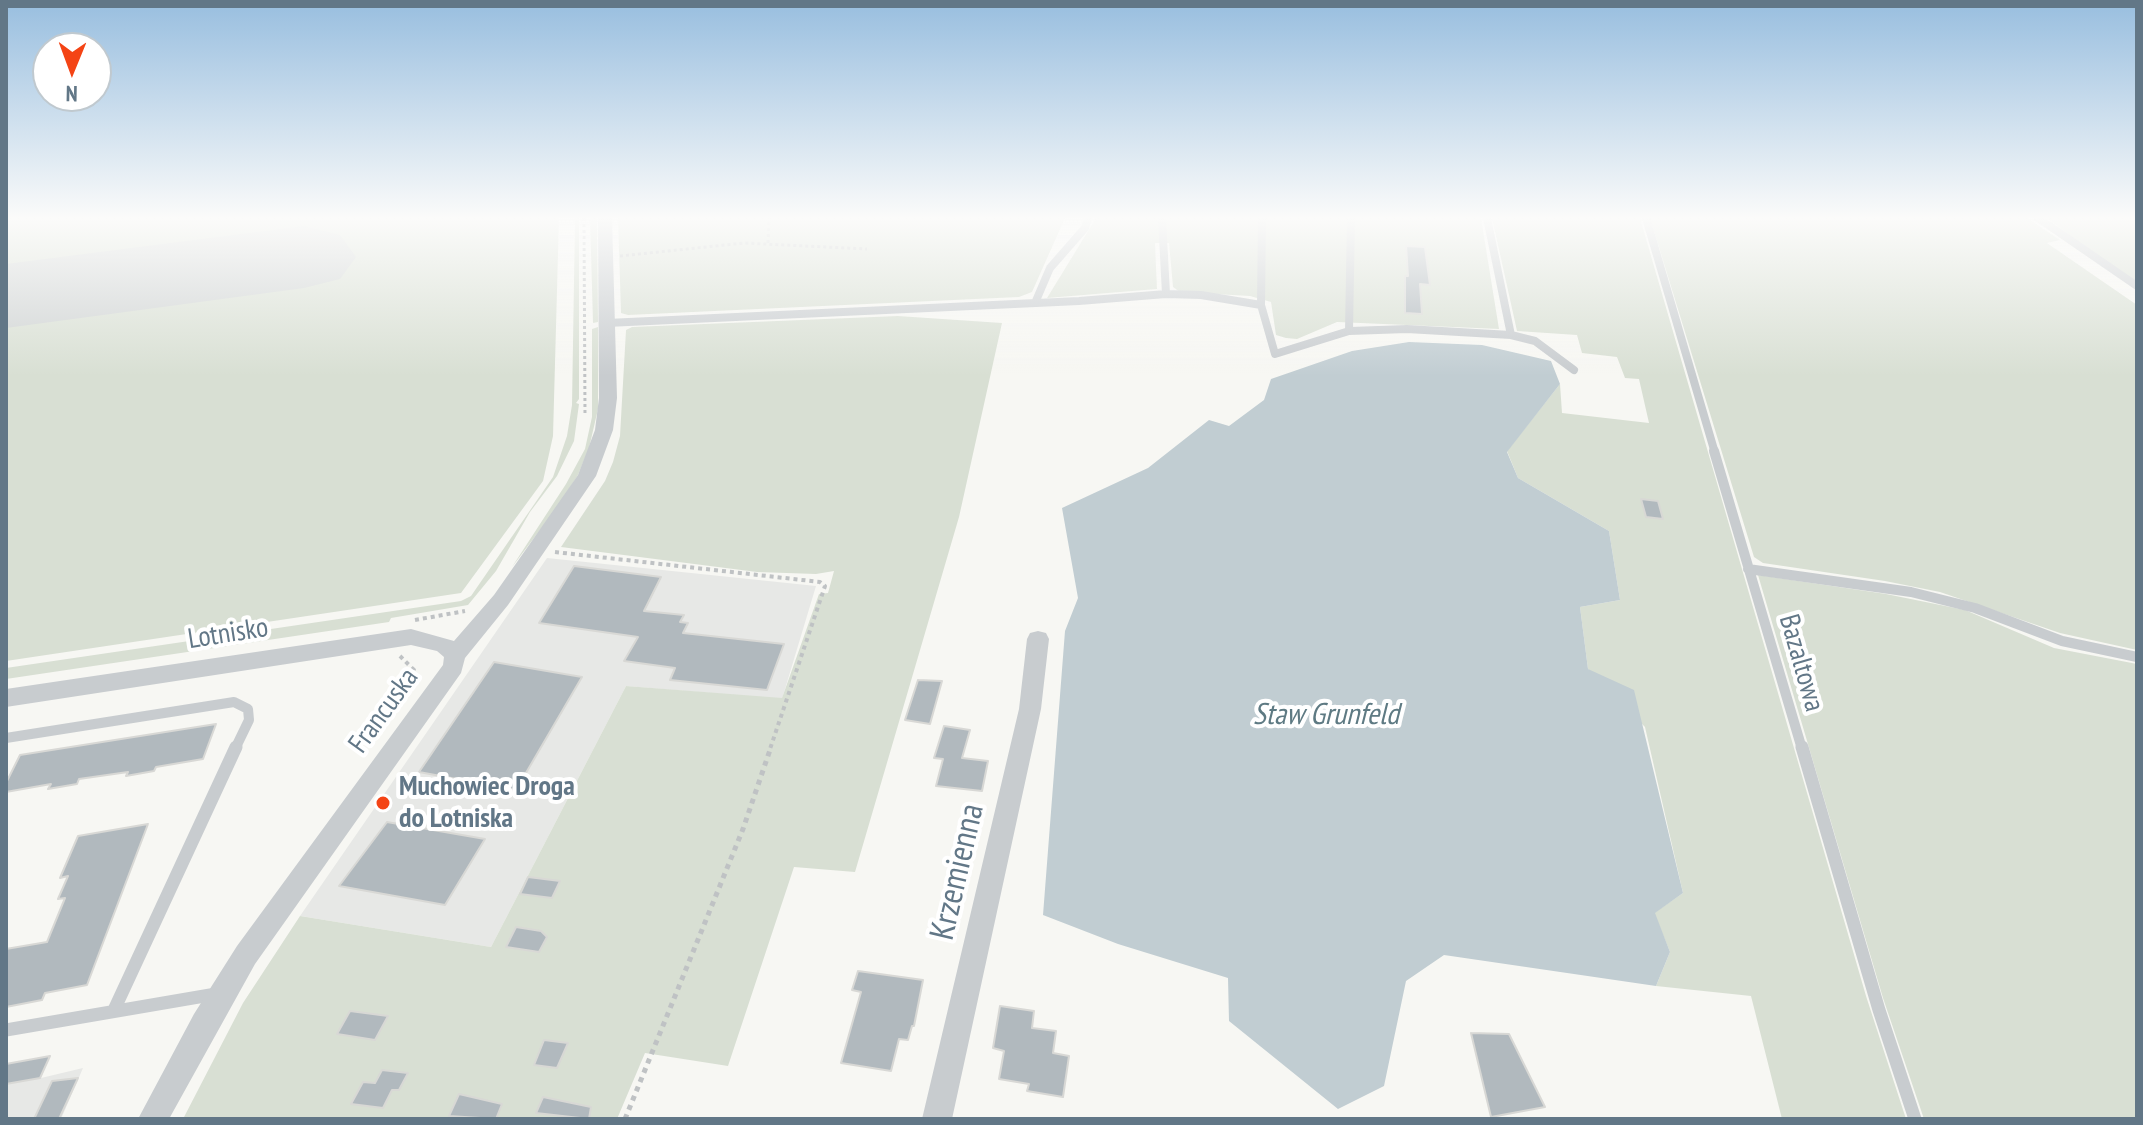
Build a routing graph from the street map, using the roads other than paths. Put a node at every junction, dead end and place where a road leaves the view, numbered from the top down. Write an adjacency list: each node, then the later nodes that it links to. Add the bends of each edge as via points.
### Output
1 (606, 270): 13 (street, Francuska)
2 (1049, 270): 11 (lane)
3 (1165, 270): 10 (lane)
4 (1261, 270): 12 (lane)
5 (1350, 270): 14 (lane)
6 (1498, 270): 15 (lane)
7 (1661, 270): 17 (lane, Bazaltowa)
8 (2114, 270): 9 (lane)
9 (2137, 286)
10 (1166, 294): 11 (lane); 12 (lane)
11 (1035, 303): 13 (lane)
12 (1261, 305): 14 (lane, via 1275,354)
13 (607, 323): 19 (street, Francuska, via 608,398 601,441 581,486 487,619)
14 (1349, 331): 15 (lane)
15 (1511, 335): 16 (lane, via 1535,341)
16 (1574, 370)
17 (1748, 569): 20 (lane, via 1911,592 1975,608 2062,641); 28 (lane, Bazaltowa)
18 (1038, 639): 27 (street, Krzemienna, via 1030,709)
19 (455, 655): 21 (street, Lotnisko, via 444,644 411,637); 23 (street, Francuska, via 453,667)
20 (2137, 657)
21 (6, 698)
22 (6, 738): 24 (lane, via 234,702 248,709 249,720)
23 (222, 994): 24 (lane); 26 (street, Francuska)
24 (114, 1010): 25 (lane)
25 (6, 1030)
26 (153, 1119)
27 (937, 1119)
28 (1915, 1119)

